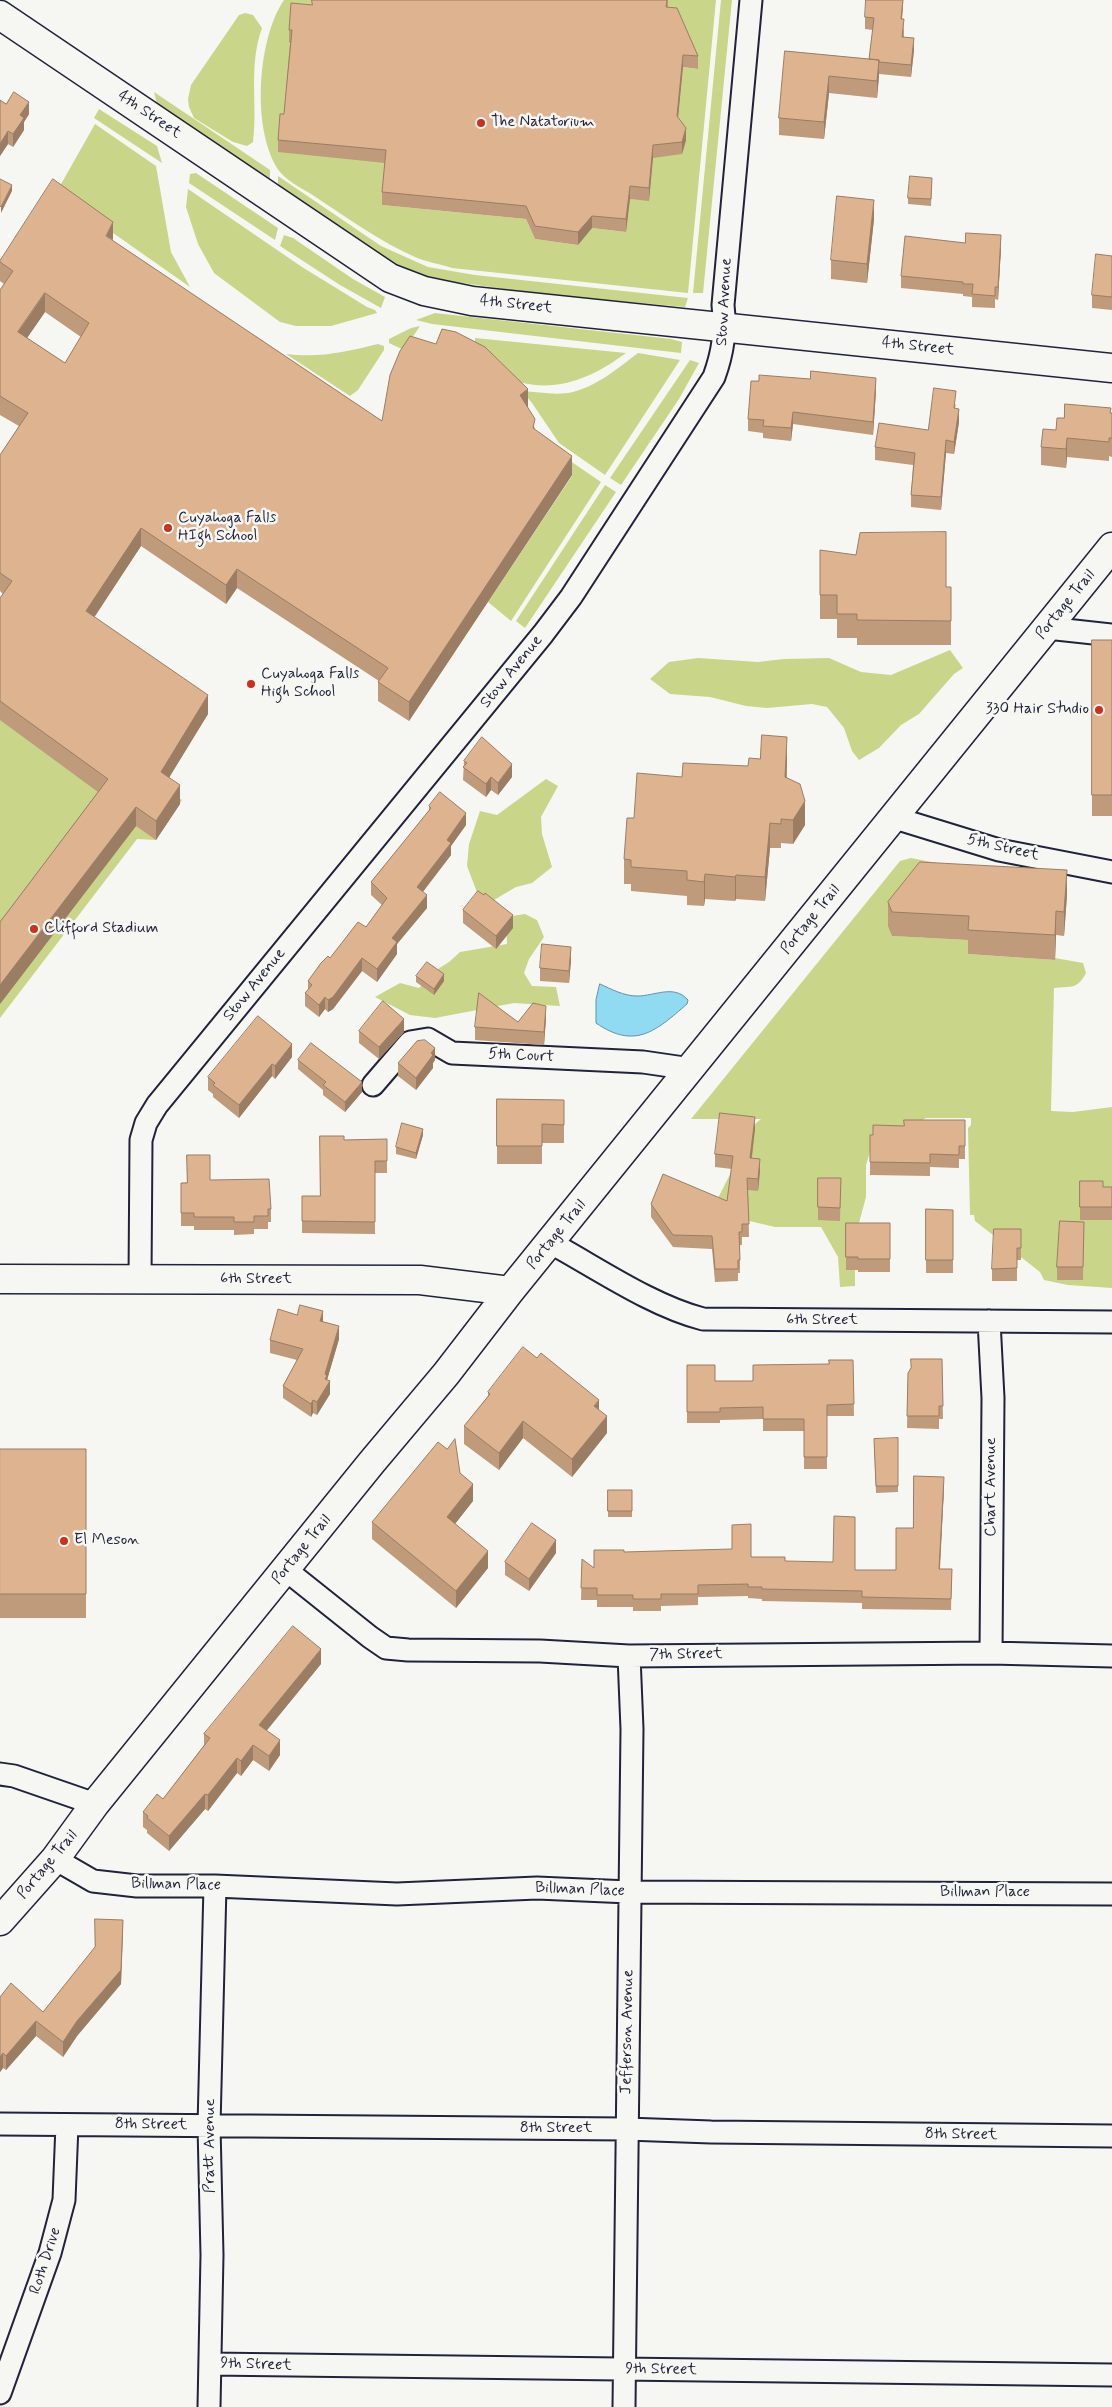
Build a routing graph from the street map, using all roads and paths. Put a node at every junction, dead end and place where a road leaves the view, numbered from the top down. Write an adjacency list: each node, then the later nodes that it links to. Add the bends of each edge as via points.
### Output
1 (751, 0): 3 (street, Stow Avenue, via 723,306)
2 (0, 15): 3 (main road, 4th Street, via 390,278 424,291 472,301)
3 (726, 329): 4 (main road, 4th Street); 14 (street, Stow Avenue, via 720,359 704,395 571,597 146,1123 141,1140)
4 (1112, 368)
5 (1112, 547): 6 (main road, Portage Trail)
6 (1047, 628): 7 (street); 8 (main road, Portage Trail)
7 (1112, 635)
8 (895, 818): 9 (street, 5th Street, via 999,850); 10 (main road, Portage Trail)
9 (1112, 872)
10 (692, 1069): 11 (street, 5th Court, via 643,1062 452,1053 428,1039 410,1042); 12 (main road, Portage Trail)
11 (374, 1084)
12 (551, 1243): 15 (main road, Portage Trail); 16 (street, 6th Street, via 685,1315 703,1319)
13 (0, 1279): 14 (main road, 6th Street)
14 (140, 1279): 15 (main road, 6th Street, via 420,1280)
15 (510, 1291): 18 (main road, Portage Trail)
16 (989, 1322): 17 (street, 6th Street); 19 (street, Chart Avenue, via 993,1398)
17 (1112, 1322)
18 (286, 1570): 20 (street, 7th Street, via 386,1648); 23 (main road, Portage Trail)
19 (991, 1653): 20 (street, 7th Street); 21 (street, 7th Street)
20 (629, 1656): 26 (street, Jefferson Avenue, via 632,1730)
21 (1112, 1656)
22 (0, 1774): 23 (street)
23 (95, 1804): 24 (main road, Portage Trail)
24 (55, 1859): 25 (street, Billman Place, via 93,1881 137,1886); 28 (main road, Portage Trail)
25 (215, 1886): 26 (street, Billman Place, via 397,1894 537,1888); 31 (street, Pratt Avenue)
26 (629, 1892): 27 (street, Billman Place); 32 (street, Jefferson Avenue, via 630,2012)
27 (1112, 1894)
28 (0, 1921)
29 (0, 2124): 30 (street, 8th Street)
30 (67, 2124): 31 (street, 8th Street); 37 (street, Roth Drive, via 64,2200 50,2253)
31 (209, 2126): 32 (street, 8th Street); 34 (street, Pratt Avenue)
32 (626, 2129): 33 (street, 8th Street); 35 (street, Jefferson Avenue)
33 (1112, 2136)
34 (210, 2364): 35 (street, 9th Street); 38 (street, Pratt Avenue)
35 (624, 2370): 36 (street, 9th Street); 39 (street, Jefferson Avenue)
36 (1112, 2375)
37 (0, 2393)
38 (209, 2407)
39 (624, 2407)

